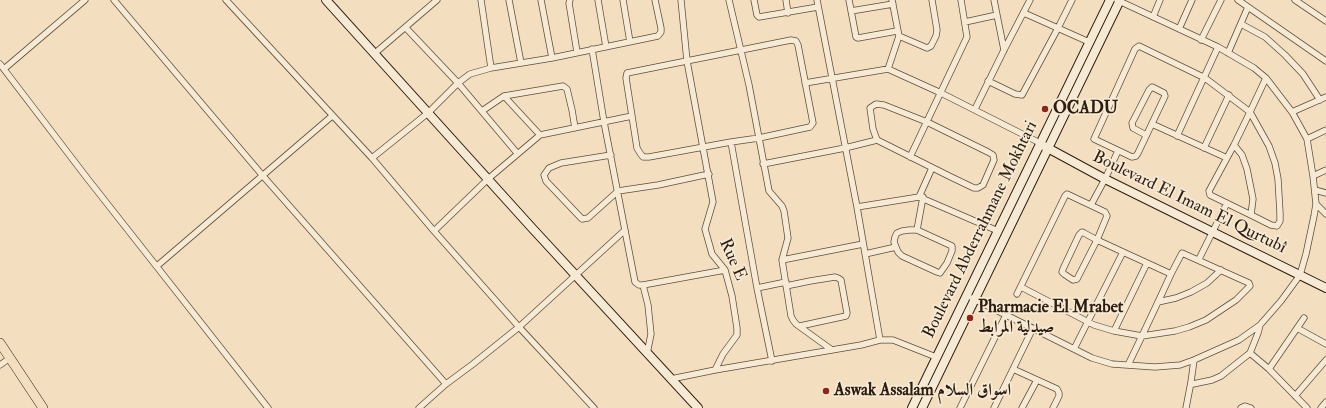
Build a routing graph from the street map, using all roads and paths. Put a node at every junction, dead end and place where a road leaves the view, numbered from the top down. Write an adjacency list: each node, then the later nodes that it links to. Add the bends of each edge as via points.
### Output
1 (85, 0): 65 (street)
2 (114, 0): 113 (street)
3 (226, 0): 83 (street)
4 (326, 0): 58 (main road)
5 (437, 0): 44 (street)
6 (481, 0): 64 (street)
7 (510, 0): 62 (street)
8 (541, 0): 59 (street)
9 (570, 0): 56 (street)
10 (598, 0): 51 (street)
11 (623, 0): 49 (street)
12 (656, 0): 49 (street, via 660,35)
13 (681, 0): 60 (street, Rue E)
14 (729, 0): 54 (street)
15 (754, 0): 37 (street, via 757,15 760,17)
16 (786, 0): 37 (street)
17 (817, 0): 33 (street)
18 (849, 0): 36 (street)
19 (932, 0): 47 (street, via 937,30 931,46 927,48)
20 (961, 0): 42 (street)
21 (994, 0): 39 (street)
22 (1030, 0): 38 (street)
23 (1072, 0): 45 (street)
24 (1110, 0): 50 (main road, Boulevard Abderrahmane Mokhtari)
25 (1119, 0): 40 (street); 102 (main road, Boulevard Abderrahmane Mokhtari)
26 (1160, 0): 40 (street)
27 (1192, 0): 46 (street)
28 (1221, 0): 48 (street)
29 (1238, 0): 34 (street)
30 (1294, 0): 35 (street)
31 (1305, 0): 35 (street)
32 (892, 2): 36 (street); 47 (street)
33 (818, 7): 37 (street); 69 (street)
34 (1248, 7): 43 (street); 61 (street)
35 (1308, 9): 41 (street)
36 (851, 11): 47 (street, via 858,38)
37 (788, 13)
38 (1024, 13): 45 (street); 55 (street)
39 (997, 15): 42 (street); 55 (street)
40 (1153, 17): 46 (street)
41 (1326, 21)
42 (965, 22): 73 (street, via 967,37)
43 (1241, 24): 57 (street); 77 (street, via 1265,37 1285,55 1303,74)
44 (406, 28): 58 (street); 71 (street)
45 (1058, 28): 50 (street); 70 (street, via 1022,94 1015,94)
46 (1179, 29): 48 (street)
47 (898, 34): 66 (street)
48 (1201, 40): 52 (street)
49 (630, 42): 51 (street)
50 (1089, 42): 97 (main road, Boulevard Abderrahmane Mokhtari)
51 (606, 47): 53 (street)
52 (1218, 48): 57 (street); 67 (street)
53 (592, 49): 56 (street); 85 (street)
54 (741, 50): 60 (street); 72 (street, via 796,41); 93 (street)
55 (1004, 50): 70 (street)
56 (577, 52): 59 (street)
57 (1228, 53): 68 (street)
58 (374, 54): 80 (main road)
59 (552, 58): 62 (street)
60 (687, 61): 84 (street, via 627,73); 99 (street, Rue E)
61 (1326, 61)
62 (521, 63): 64 (street)
63 (0, 64): 65 (street)
64 (491, 68): 71 (street, via 470,74)
65 (4, 69): 140 (street)
66 (888, 69): 69 (street); 73 (street)
67 (1205, 78): 74 (street); 92 (street); 103 (street, via 1137,46 1095,137 1095,140)
68 (1266, 78): 81 (street); 82 (street)
69 (832, 79): 72 (street); 100 (street)
70 (988, 81): 78 (street)
71 (458, 84): 79 (street); 80 (street)
72 (805, 84): 93 (street, via 812,125)
73 (941, 93): 78 (street); 86 (street)
74 (1229, 95): 81 (street); 101 (street)
75 (504, 96): 79 (street); 88 (street, via 564,87 568,92); 90 (street)
76 (1326, 97): 77 (street)
77 (1320, 100): 82 (street)
78 (975, 109): 97 (street)
79 (482, 111): 104 (street)
80 (428, 112): 107 (street); 115 (main road)
81 (1250, 112): 98 (street); 126 (street, via 1269,146 1275,163 1280,221 1277,226 1271,225)
82 (1292, 112): 94 (street)
83 (332, 116): 107 (street); 113 (street)
84 (632, 116): 85 (street); 99 (street, via 637,148 643,157)
85 (604, 122): 88 (street); 105 (street)
86 (927, 122): 95 (street, via 888,106 873,105 870,111); 106 (street); 110 (street, via 988,152 994,158 983,185 978,188)
87 (1152, 124): 91 (street); 91 (street, via 1165,96 1152,87 1132,123 1134,128); 92 (street)
88 (575, 128): 90 (street)
89 (1326, 130): 94 (street)
90 (540, 135): 104 (street)
91 (1146, 135): 103 (street, via 1134,157)
92 (1177, 136): 101 (street)
93 (759, 138): 96 (street); 109 (street)
94 (1307, 139): 114 (street)
95 (877, 140): 100 (street); 106 (street)
96 (731, 142): 99 (street); 149 (street)
97 (1040, 143): 102 (main road, Boulevard El Imam El Qurtubî); 130 (main road, Boulevard Abderrahmane Mokhtari)
98 (1234, 145): 108 (street); 126 (street, via 1242,155 1247,169 1252,199)
99 (703, 148): 112 (street, Rue E)
100 (845, 148): 109 (street); 124 (street)
101 (1204, 148): 108 (street)
102 (1048, 149): 116 (main road, Boulevard El Imam El Qurtubî); 153 (main road, Boulevard Abderrahmane Mokhtari)
103 (1118, 151): 116 (street)
104 (517, 153): 115 (street)
105 (610, 155): 118 (street); 118 (street, via 561,163 545,172 544,177 583,219 588,218)
106 (910, 156): 110 (street)
107 (372, 158): 129 (street)
108 (1227, 158): 121 (street, via 1208,191 1210,195)
109 (763, 164): 138 (street, via 769,191 782,206 788,229)
110 (932, 168): 120 (street)
111 (1326, 170): 114 (street)
112 (709, 174): 118 (street); 141 (street, Rue E, via 713,202 706,229 712,254)
113 (263, 176): 140 (street); 185 (street)
114 (1313, 176): 117 (street)
115 (488, 179): 129 (street); 144 (main road)
116 (1105, 179): 123 (street); 131 (main road, Boulevard El Imam El Qurtubî)
117 (1315, 190): 119 (street); 122 (street)
118 (618, 191): 127 (street)
119 (1326, 193)
120 (921, 197): 124 (street); 128 (street); 130 (street)
121 (1227, 203): 126 (street); 131 (street)
122 (1316, 204): 125 (street); 145 (street)
123 (1092, 205): 132 (street, via 1105,212 1107,216); 148 (street, via 1070,195 1065,196)
124 (857, 207): 133 (street)
125 (1326, 214)
126 (1251, 215)
127 (625, 230): 144 (street); 147 (street, via 634,280)
128 (917, 230): 134 (street, via 897,233 894,242); 134 (street, via 952,246 952,251 940,273 902,256)
129 (434, 231): 160 (street)
130 (998, 231): 152 (main road, Boulevard Abderrahmane Mokhtari)
131 (1212, 232): 137 (street); 145 (main road, Boulevard El Imam El Qurtubî)
132 (1097, 240): 132 (street, via 1080,233 1063,273 1073,280 1077,279); 135 (street)
133 (863, 244): 136 (street); 138 (street)
134 (896, 247): 136 (street)
135 (1123, 252): 139 (street); 157 (street)
136 (865, 254): 165 (street)
137 (1199, 259): 142 (street); 143 (street, via 1182,253)
138 (782, 260): 146 (street)
139 (1147, 263): 143 (street); 163 (street)
140 (157, 266): 189 (street)
141 (725, 270): 147 (street); 181 (street, Rue E, via 738,333)
142 (1221, 270): 154 (street, via 1207,283 1191,292); 164 (street, via 1250,284 1236,300 1206,320 1189,327)
143 (1171, 274): 154 (street)
144 (575, 275): 160 (street); 171 (main road)
145 (1300, 275): 150 (main road, Boulevard El Imam El Qurtubî); 158 (street)
146 (786, 284): 149 (street); 159 (street, via 793,320); 159 (street, via 835,277 841,280 846,316)
147 (643, 286): 171 (street, via 651,334)
148 (1021, 287): 151 (street); 157 (street)
149 (757, 288): 176 (street)
150 (1326, 288)
151 (1017, 294)
152 (966, 296): 153 (street); 172 (main road, Boulevard Abderrahmane Mokhtari)
153 (975, 300): 155 (street); 194 (main road, Boulevard Abderrahmane Mokhtari)
154 (1158, 302): 164 (street)
155 (1006, 315): 161 (street); 195 (street)
156 (1304, 318): 162 (street)
157 (1088, 322): 163 (street); 168 (street)
158 (1260, 325): 170 (street); 174 (street, via 1240,340)
159 (800, 326): 169 (street)
160 (519, 327): 185 (street); 191 (street)
161 (1033, 328): 168 (street); 179 (street)
162 (1297, 328): 167 (street); 180 (street)
163 (1114, 331): 164 (street)
164 (1142, 336): 178 (street)
165 (880, 340): 169 (street); 172 (street, via 893,340)
166 (0, 343): 173 (main road)
167 (1326, 344)
168 (1074, 349): 178 (street, via 1112,364)
169 (832, 350): 176 (street)
170 (1250, 353): 180 (street); 184 (street, via 1221,376)
171 (647, 354): 182 (main road)
172 (936, 357): 193 (main road, Boulevard Abderrahmane Mokhtari)
173 (10, 358): 177 (street); 188 (main road)
174 (1194, 360): 178 (street, via 1180,365 1155,367); 184 (street)
175 (1326, 360): 186 (street)
176 (772, 361): 181 (street)
177 (0, 365)
178 (1128, 365)
179 (1013, 369): 183 (street); 196 (street)
180 (1269, 369): 186 (street)
181 (715, 370): 182 (street)
182 (671, 379): 192 (main road)
183 (1037, 380): 197 (street); 198 (street, via 1059,391)
184 (1193, 383): 199 (street)
185 (446, 384): 190 (street)
186 (1295, 396): 202 (street)
187 (1326, 402): 203 (street)
188 (43, 408)
189 (268, 408)
190 (419, 408)
191 (594, 408)
192 (698, 408)
193 (912, 408)
194 (922, 408)
195 (960, 408)
196 (994, 408)
197 (1022, 408)
198 (1053, 408)
199 (1186, 408)
200 (1241, 408): 201 (street)
201 (1250, 408)
202 (1307, 408)
203 (1321, 408)

